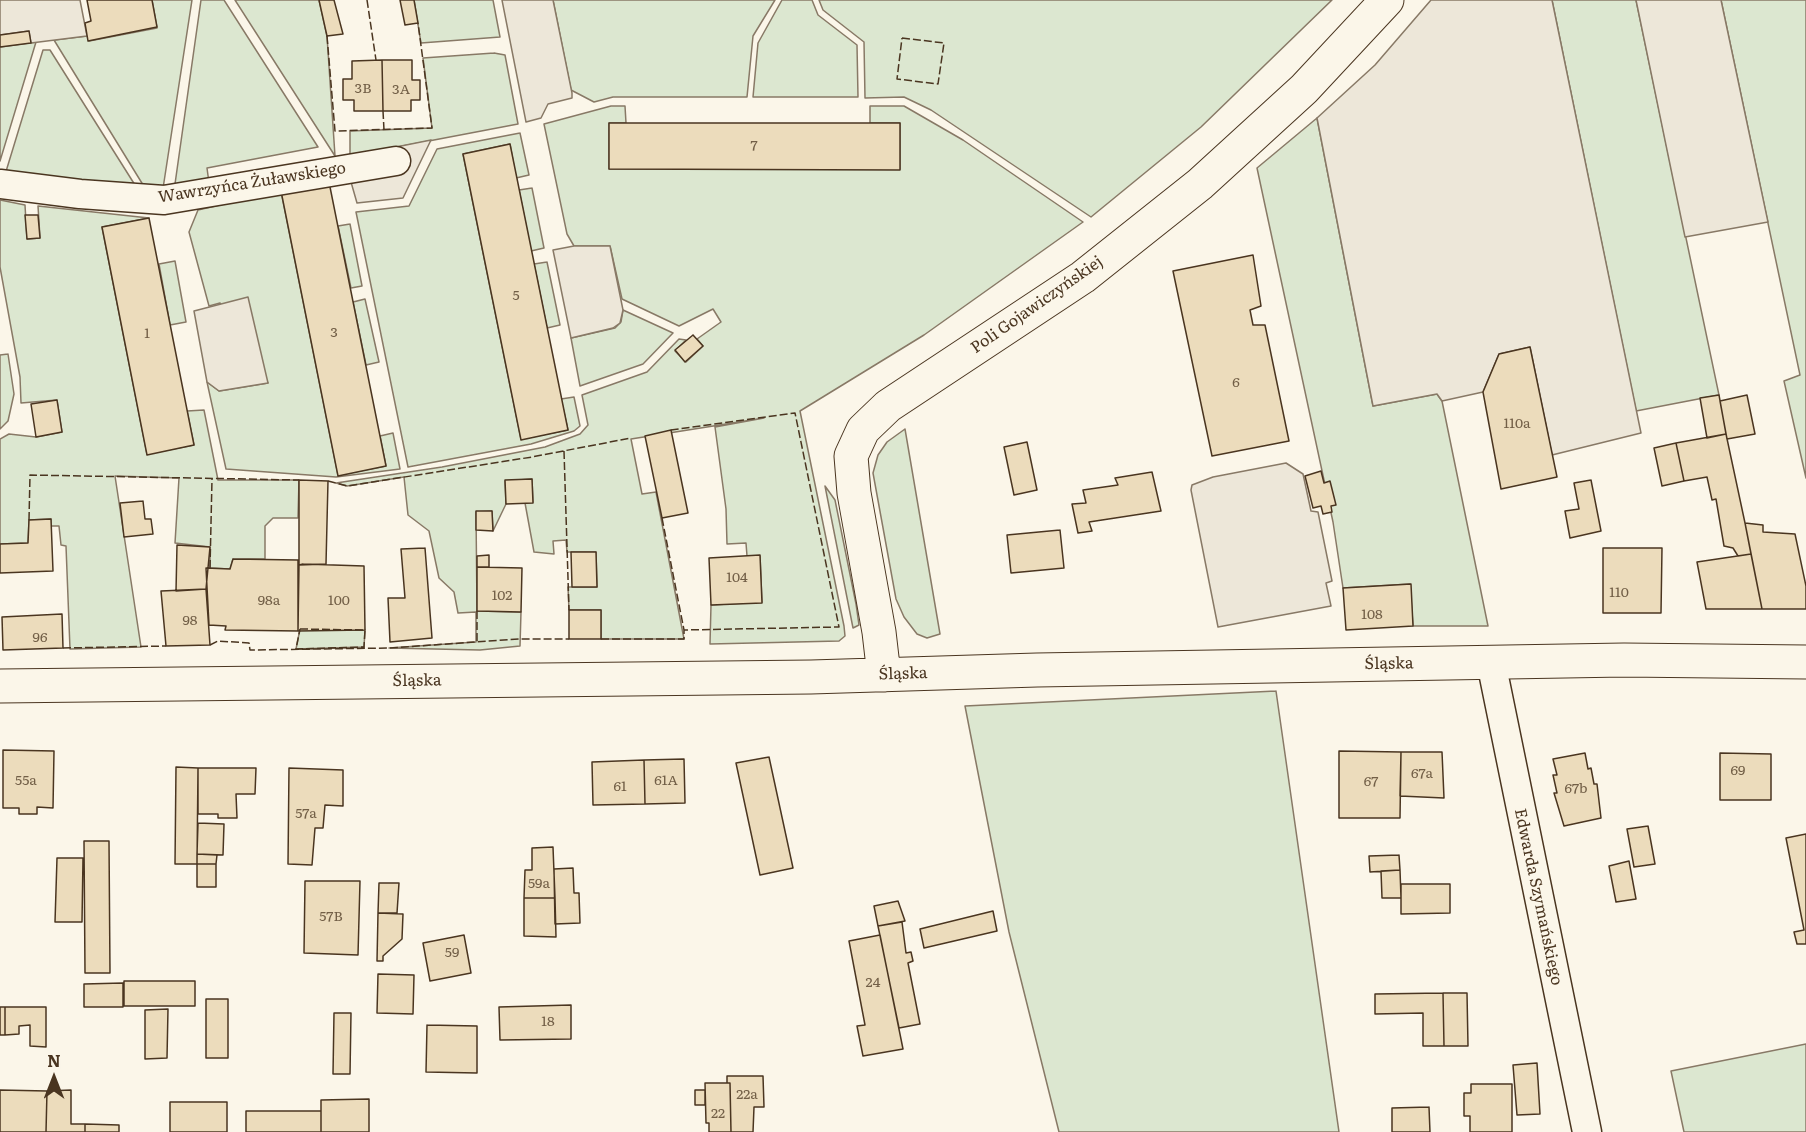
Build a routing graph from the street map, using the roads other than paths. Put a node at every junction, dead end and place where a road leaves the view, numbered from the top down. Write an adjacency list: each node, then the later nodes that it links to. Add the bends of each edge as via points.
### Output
1 (1387, 0): 6 (street, Poli Gojawiczyńskiej, via 1304,89 1200,184 1083,277 888,406 862,430 851,456 854,493)
2 (396, 161): 3 (street, Wawrzyńca Żuławskiego, via 164,200)
3 (0, 184)
4 (1491, 662): 5 (street, Śląska); 6 (street, Śląska); 8 (street, Edwarda Szymańskiego)
5 (1806, 662)
6 (884, 675): 7 (street, Śląska)
7 (0, 686)
8 (1587, 1132)

